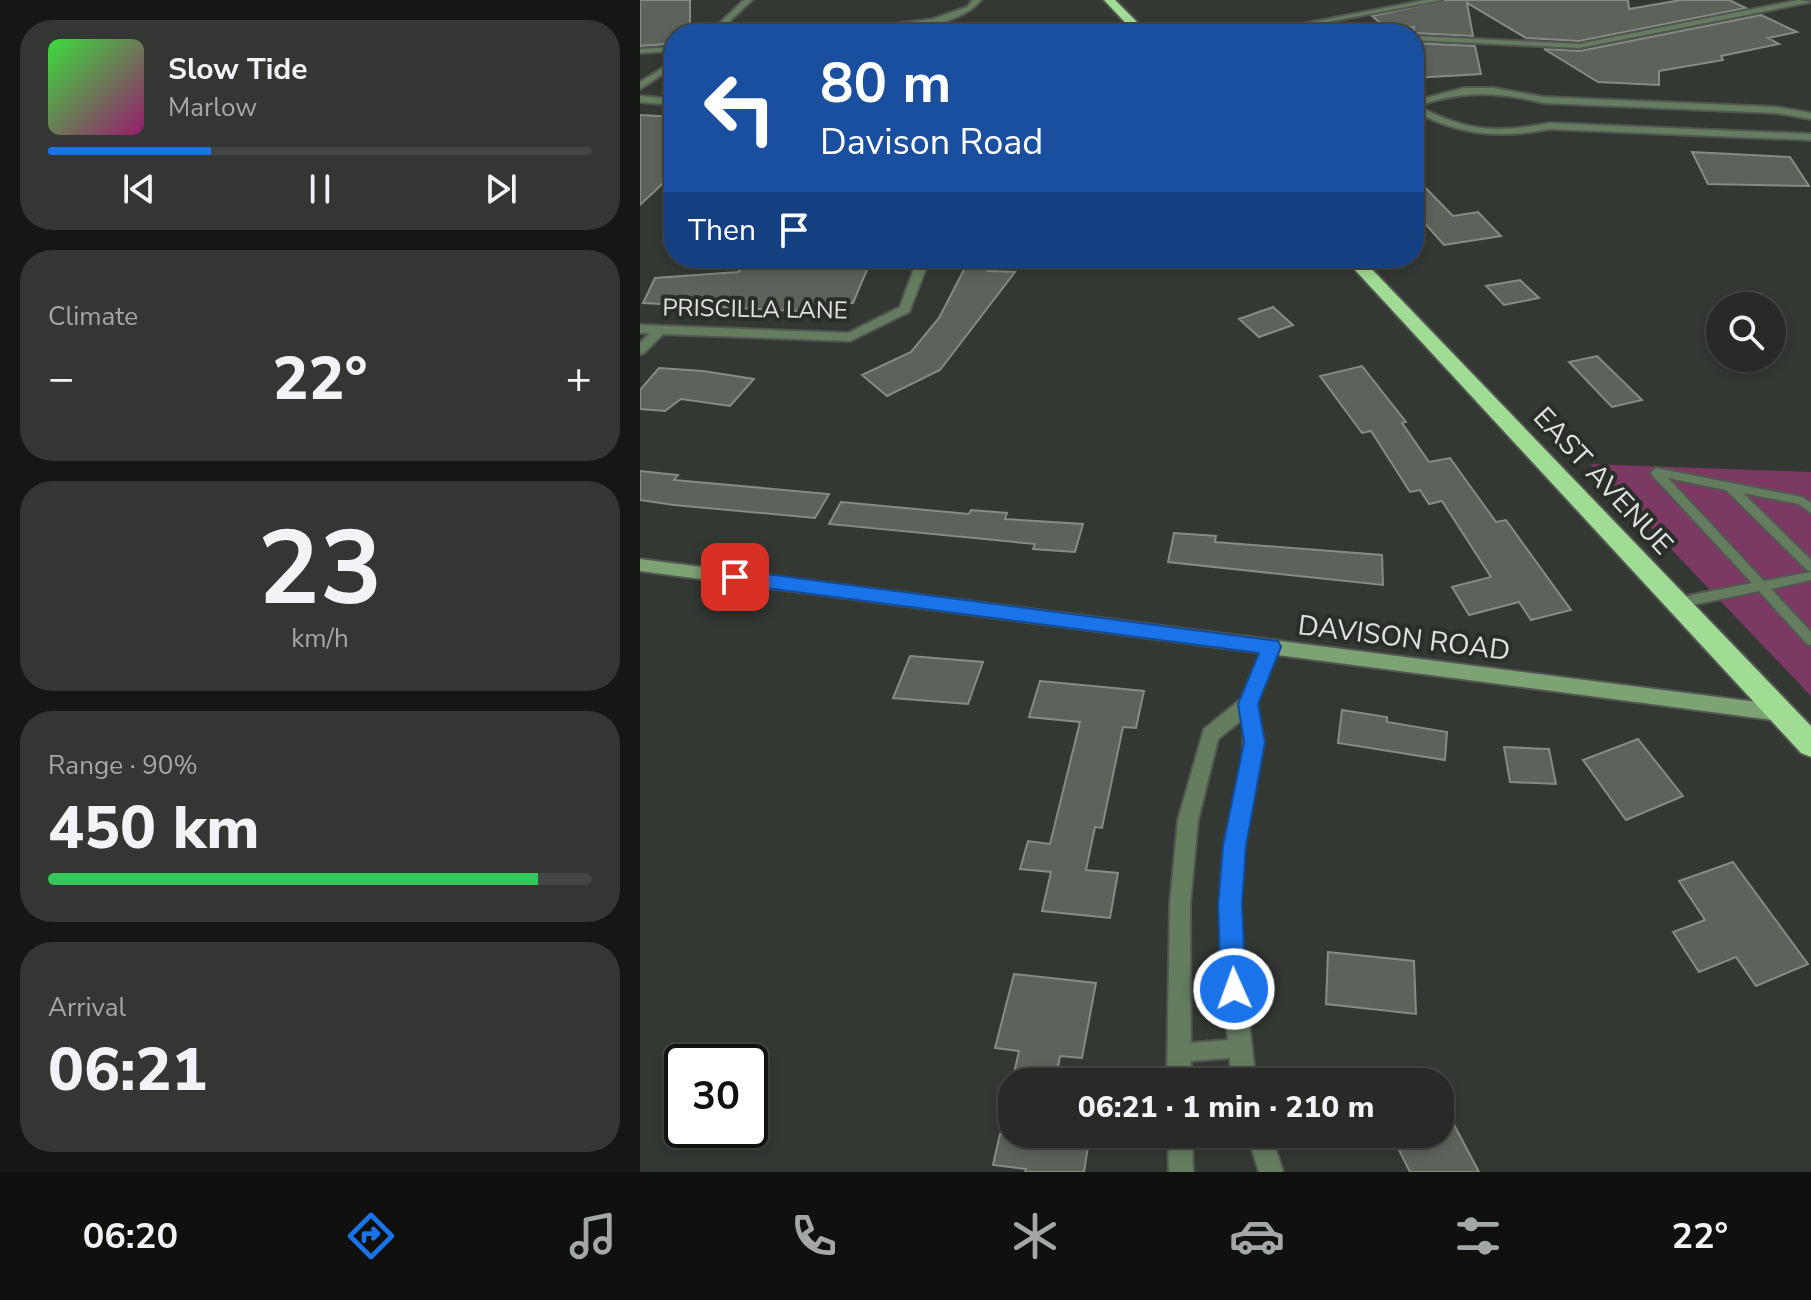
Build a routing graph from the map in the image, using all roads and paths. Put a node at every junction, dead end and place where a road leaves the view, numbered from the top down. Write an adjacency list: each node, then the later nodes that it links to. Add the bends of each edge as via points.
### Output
1 (748, 0): 6 (street)
2 (977, 0): 7 (street, via 964,13)
3 (1109, 0): 8 (highway)
4 (1438, 0): 9 (street)
5 (1810, 0): 10 (street, via 1579,46)
6 (723, 24)
7 (917, 24)
8 (1134, 24)
9 (1306, 24)
10 (1424, 38)
11 (664, 50): 12 (street)
12 (640, 51)
13 (664, 70): 14 (street)
14 (640, 86)
15 (640, 99): 17 (street)
16 (1544, 100): 18 (street, via 1467,88); 20 (street); 21 (street)
17 (664, 101)
18 (1424, 103)
19 (1424, 112): 21 (street, via 1442,124 1481,134)
20 (1811, 116)
21 (1549, 126): 22 (street)
22 (1811, 137)
23 (920, 268): 26 (street, PRISCILLA LANE, via 905,309 850,337)
24 (1361, 268): 34 (highway, EAST AVENUE)
25 (640, 329): 26 (street, PRISCILLA LANE)
26 (659, 331): 27 (street)
27 (640, 350)
28 (1728, 485): 29 (lane); 31 (lane); 33 (lane, via 1656,472)
29 (1807, 505)
30 (640, 565): 36 (street, DAVISON ROAD)
31 (1811, 567)
32 (1811, 576): 33 (lane)
33 (1759, 585): 34 (lane); 35 (lane)
34 (1677, 603): 38 (highway, EAST AVENUE)
35 (1811, 640)
36 (1271, 647): 37 (street); 38 (street, DAVISON ROAD)
37 (1248, 704): 40 (street, via 1255,742 1236,833 1230,905); 41 (street, via 1210,735 1188,820 1180,904)
38 (1780, 713): 39 (highway, EAST AVENUE)
39 (1811, 745)
40 (1240, 1048): 41 (lane); 43 (street)
41 (1179, 1053): 42 (street)
42 (1179, 1068)
43 (1242, 1068)
44 (1180, 1148): 46 (street)
45 (1263, 1148): 47 (street)
46 (1181, 1172)
47 (1271, 1172)

